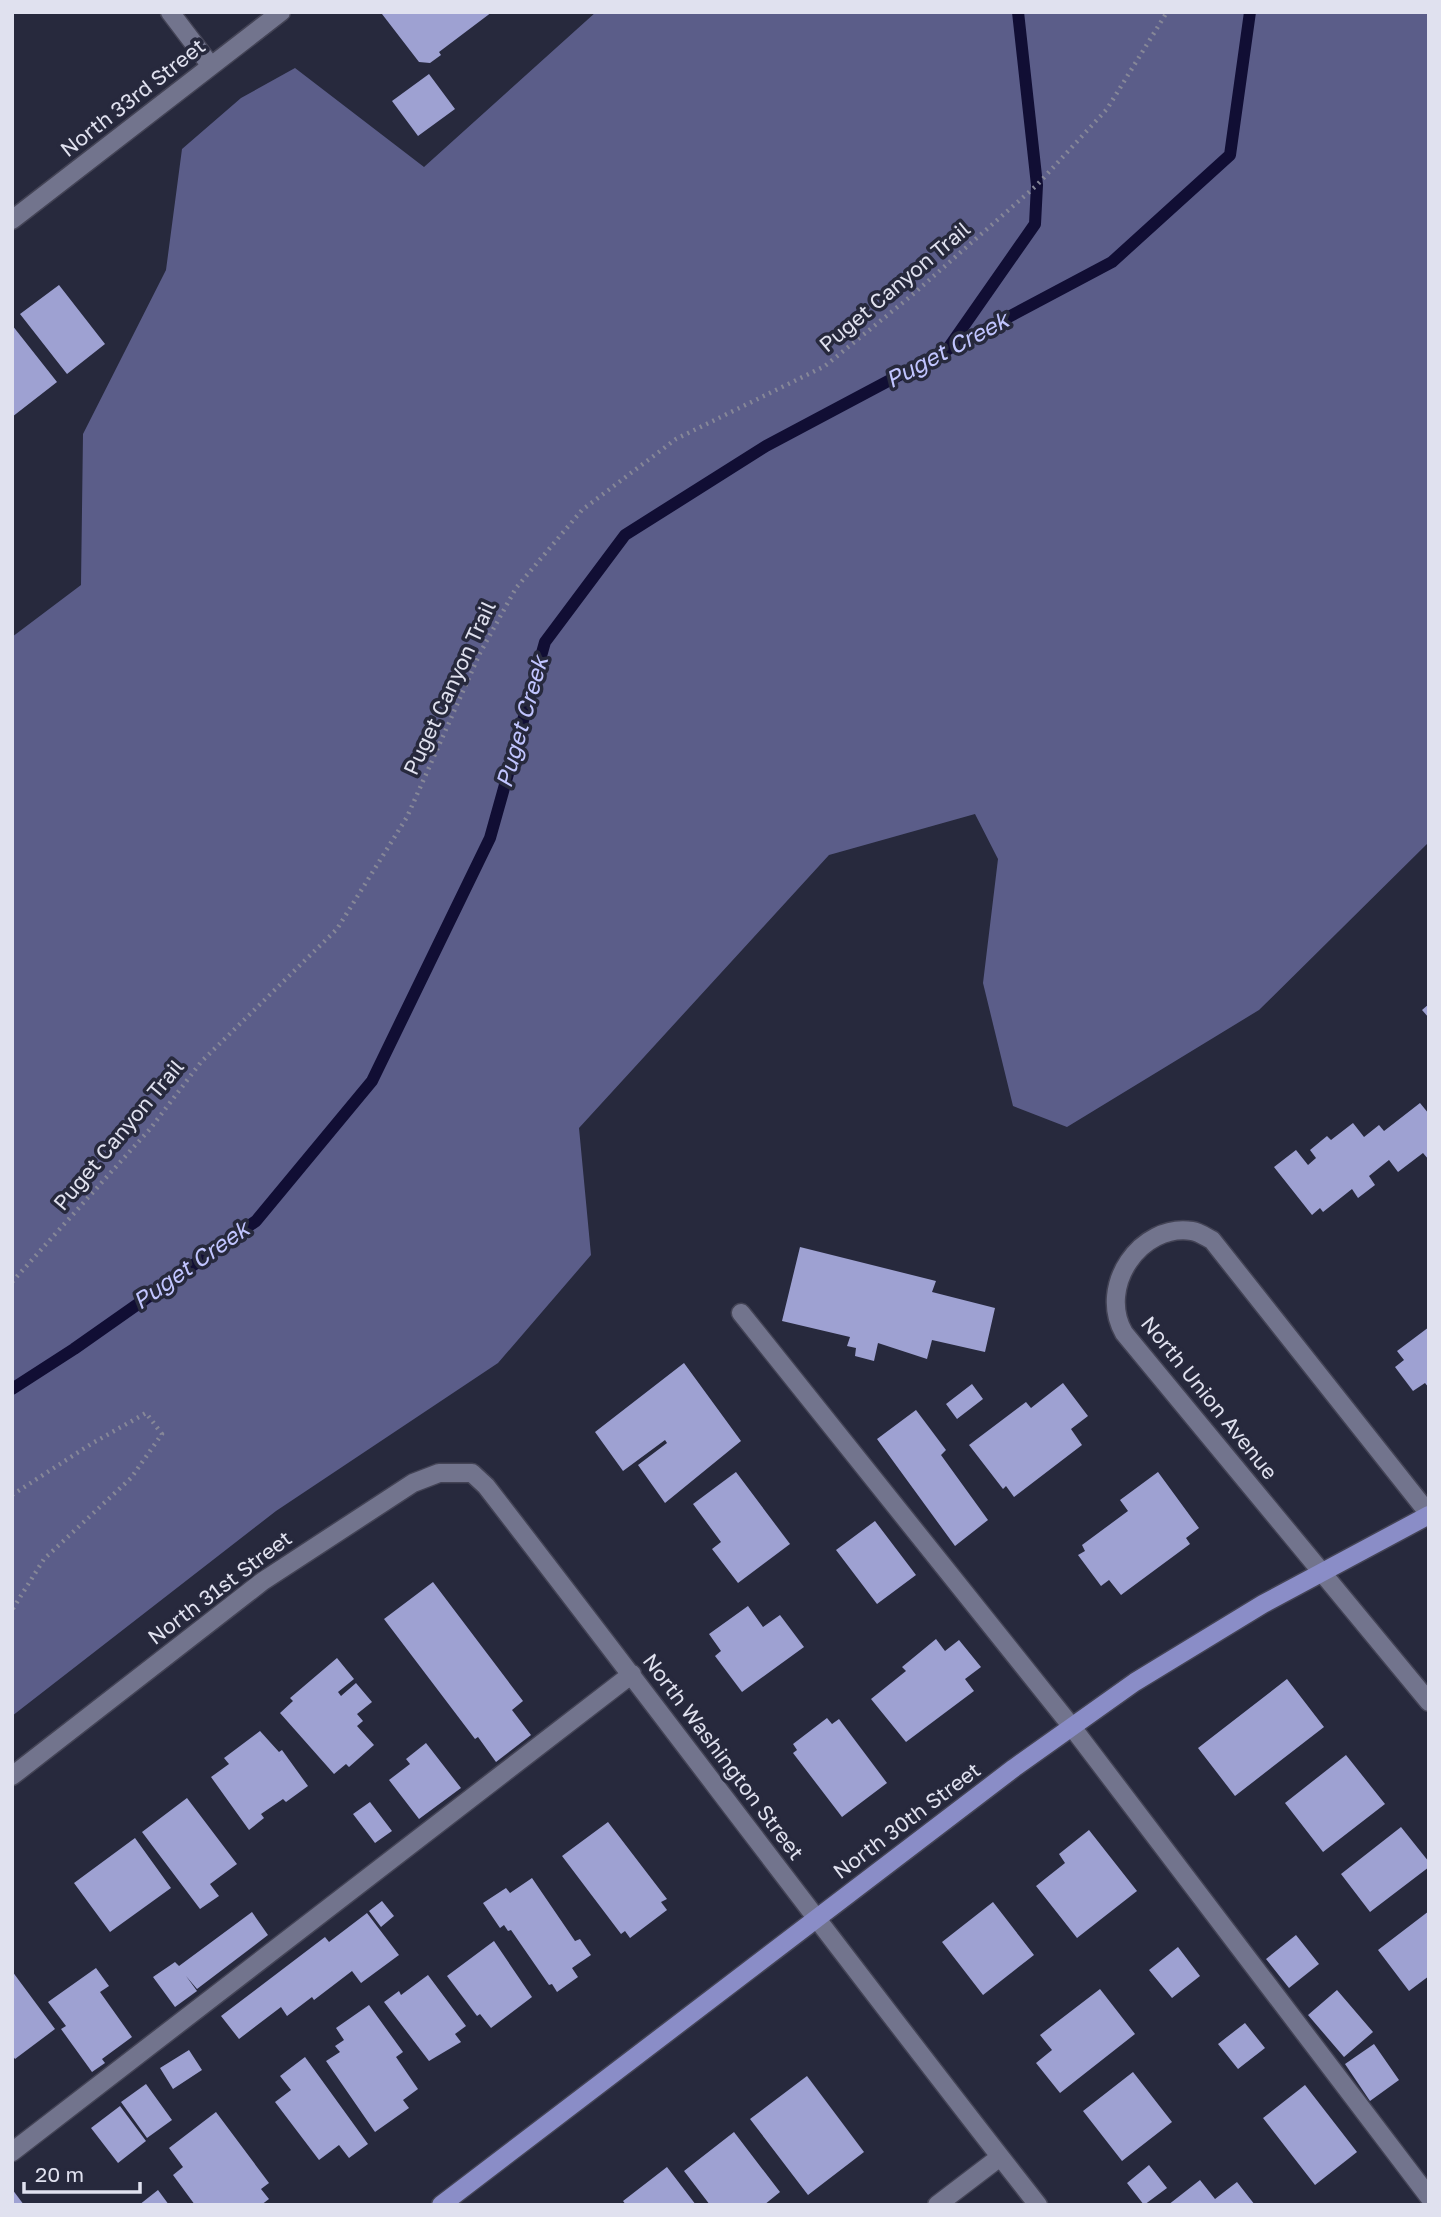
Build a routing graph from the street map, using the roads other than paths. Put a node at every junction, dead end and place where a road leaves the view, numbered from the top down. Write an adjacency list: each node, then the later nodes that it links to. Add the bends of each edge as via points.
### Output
1 (170, 12): 3 (street)
2 (281, 12): 3 (street, North 33rd Street)
3 (211, 66): 4 (street, North 33rd Street)
4 (12, 220)
5 (741, 1313): 11 (street)
6 (472, 1473): 9 (street, North Washington Street); 12 (street, North 31st Street, via 439,1473 412,1483 263,1581)
7 (1429, 1515): 8 (main road, North 30th Street); 8 (street, North Union Avenue, via 1212,1240 1193,1231 1171,1232 1150,1242 1131,1258 1119,1277 1115,1316 1124,1333)
8 (1322, 1571): 10 (street, North Union Avenue); 11 (main road, North 30th Street, via 1200,1640)
9 (632, 1674): 13 (street, North Washington Street); 14 (street)
10 (1429, 1702)
11 (1072, 1727): 13 (main road, North 30th Street); 16 (street)
12 (12, 1776)
13 (816, 1919): 15 (street, North Washington Street); 17 (main road, North 30th Street)
14 (12, 2152)
15 (1000, 2157): 18 (street); 19 (street, North Washington Street)
16 (1429, 2197)
17 (441, 2205)
18 (937, 2205)
19 (1038, 2205)

